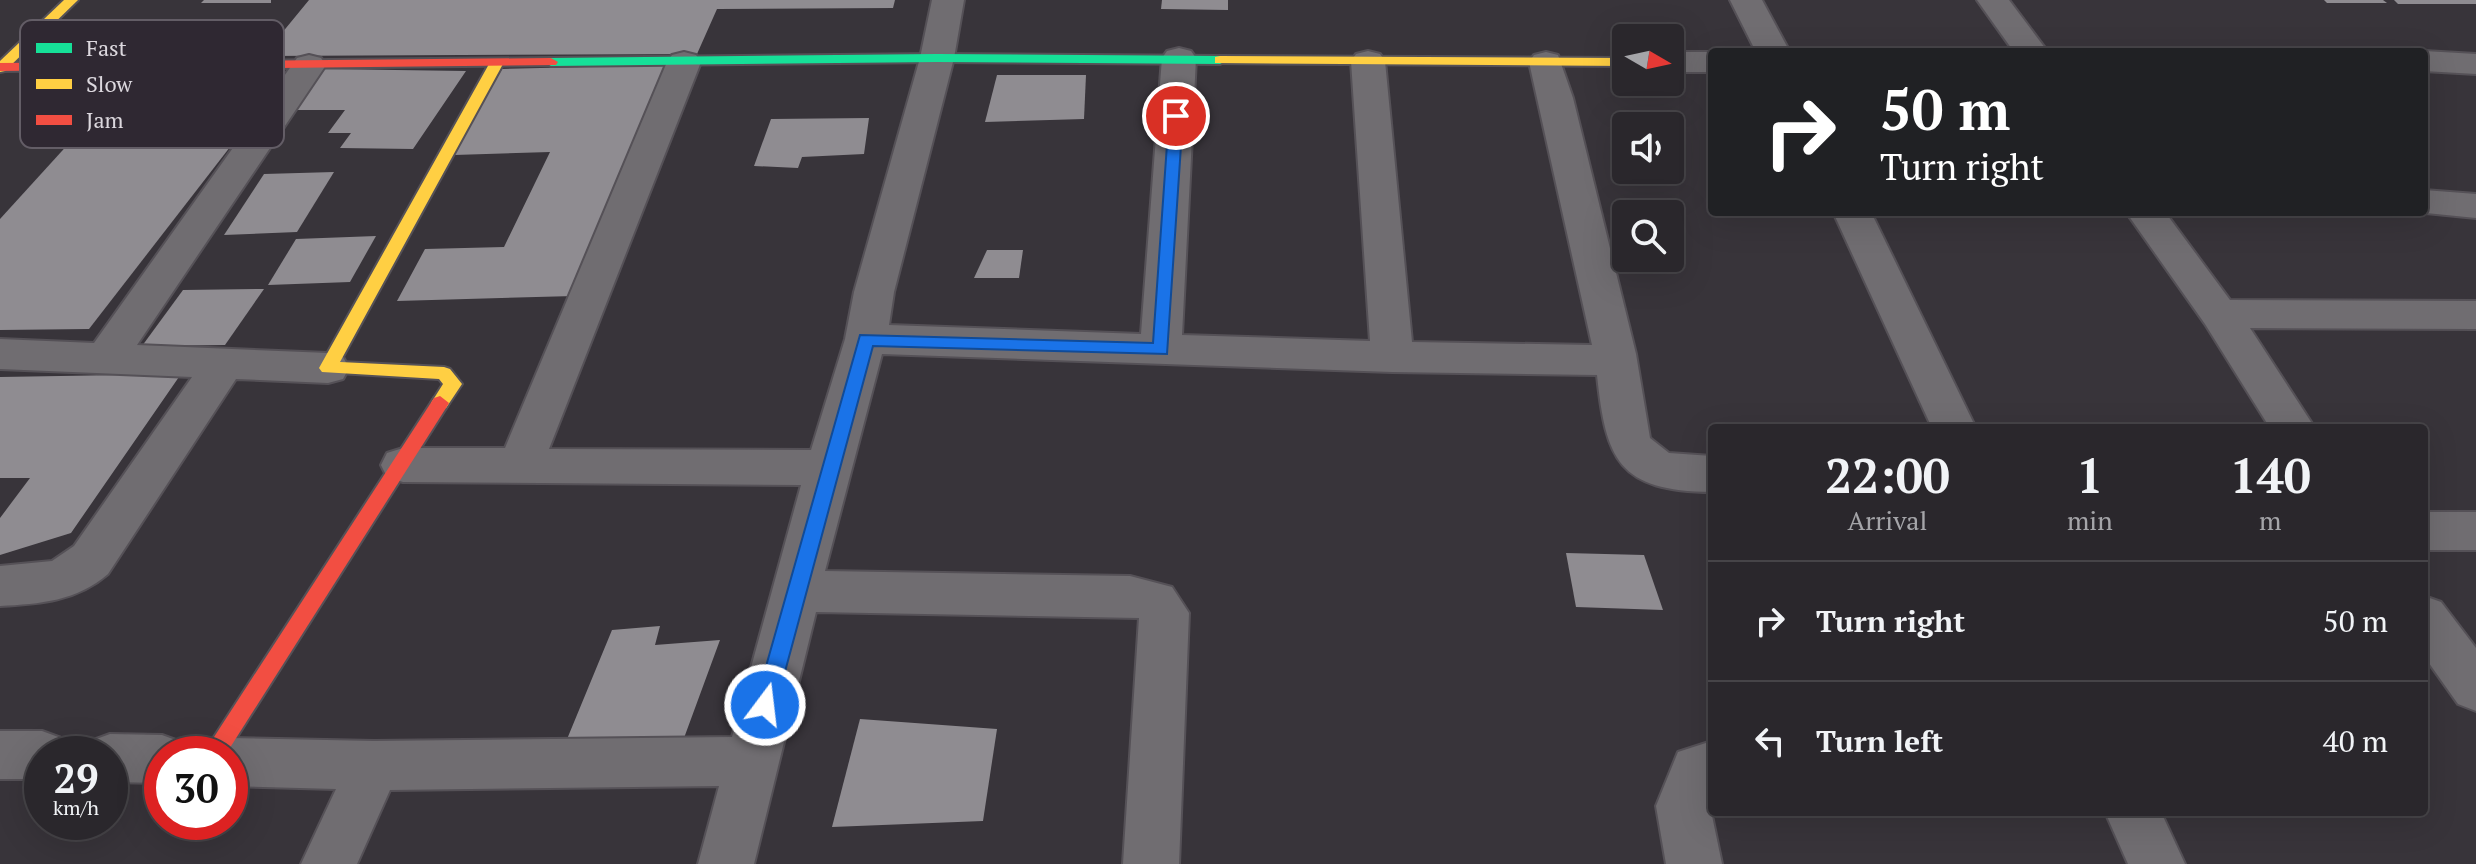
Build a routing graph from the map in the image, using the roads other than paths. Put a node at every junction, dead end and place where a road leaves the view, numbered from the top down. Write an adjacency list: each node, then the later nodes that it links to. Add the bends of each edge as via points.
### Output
1 (72, 0): 5 (street)
2 (948, 0): 9 (street)
3 (1746, 0): 6 (street)
4 (1993, 0): 7 (street)
5 (51, 20)
6 (1771, 48)
7 (2028, 48)
8 (20, 49): 22 (street)
9 (937, 58): 10 (street); 13 (street); 32 (street)
10 (1179, 58): 11 (street); 33 (street)
11 (1368, 61): 14 (street); 36 (street)
12 (2428, 61): 21 (street)
13 (684, 62): 18 (street); 43 (street)
14 (1546, 62): 15 (street); 37 (street)
15 (1612, 62)
16 (1684, 62): 17 (street)
17 (1708, 62)
18 (496, 64): 20 (street); 39 (street)
19 (284, 65): 20 (street)
20 (309, 65): 24 (street)
21 (2473, 66)
22 (0, 68): 23 (street)
23 (20, 68)
24 (284, 101)
25 (251, 148): 35 (street)
26 (2428, 202): 27 (street)
27 (2476, 206)
28 (1854, 216): 40 (street)
29 (2148, 216): 30 (street)
30 (2219, 314): 31 (street); 41 (street)
31 (2476, 315)
32 (866, 339): 33 (street); 44 (street)
33 (1161, 349): 36 (street)
34 (0, 354): 35 (street)
35 (107, 356): 38 (street)
36 (1392, 357): 37 (street)
37 (1616, 360): 45 (street, via 1630,444 1650,464 1680,474)
38 (225, 362): 39 (street); 48 (street, via 77,574 62,581)
39 (328, 368): 42 (street, via 435,371 449,377 453,384)
40 (1952, 424)
41 (2290, 424)
42 (403, 465): 43 (street); 52 (street)
43 (520, 466): 44 (street)
44 (828, 468): 49 (street)
45 (1708, 474)
46 (2428, 531): 47 (street)
47 (2476, 531)
48 (0, 586)
49 (796, 591): 55 (street); 62 (street, via 1130,596 1155,601 1164,613)
50 (2428, 622): 51 (street)
51 (2476, 688)
52 (226, 736)
53 (0, 755): 54 (street)
54 (24, 755)
55 (750, 761): 57 (street); 61 (street)
56 (248, 762): 57 (street)
57 (374, 766): 60 (street)
58 (1708, 767): 63 (street, via 1697,769 1683,806)
59 (2134, 816): 64 (street)
60 (329, 864)
61 (726, 864)
62 (1151, 864)
63 (1694, 864)
64 (2157, 864)

